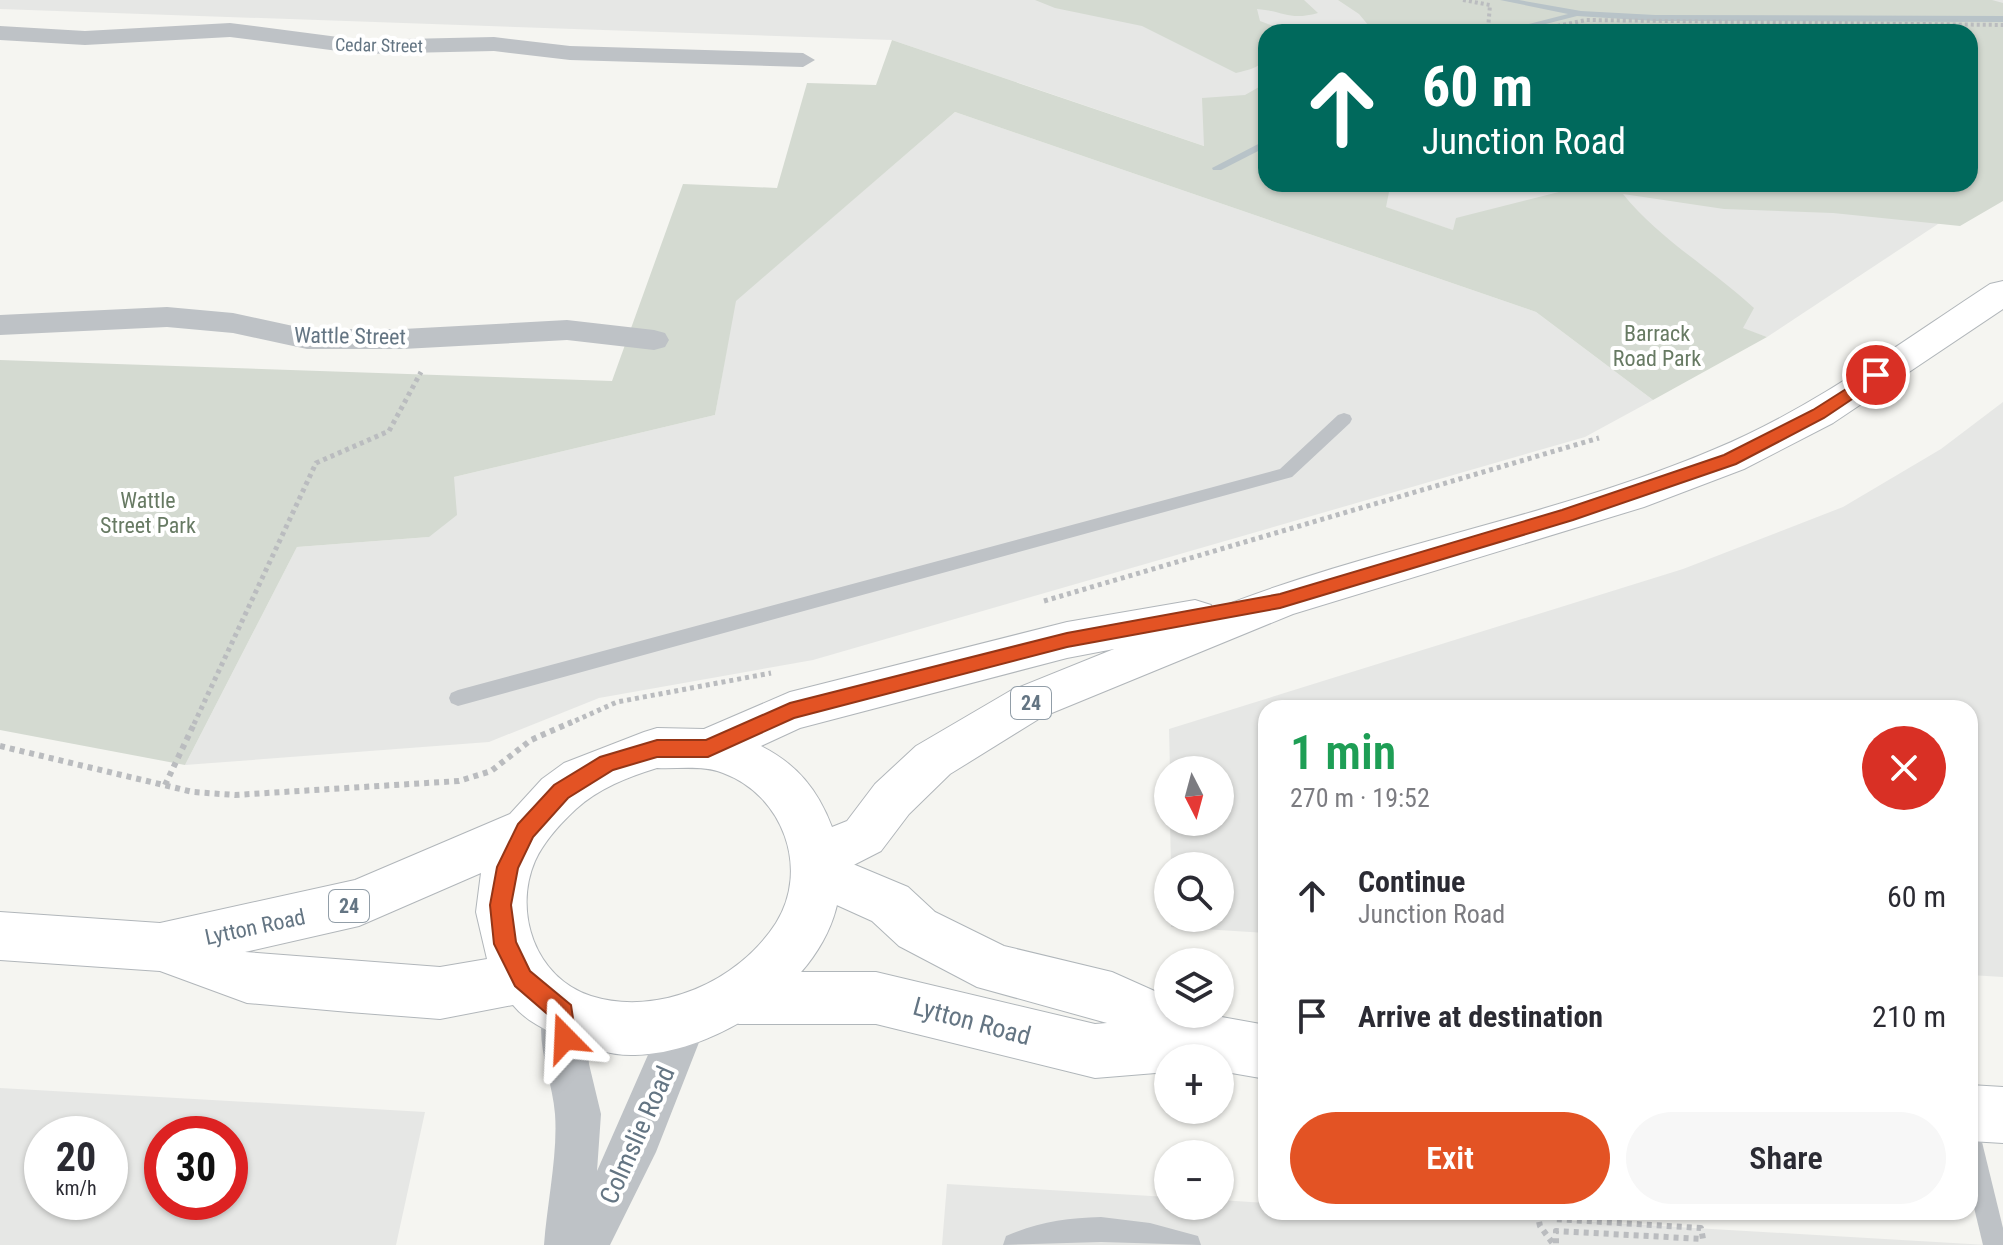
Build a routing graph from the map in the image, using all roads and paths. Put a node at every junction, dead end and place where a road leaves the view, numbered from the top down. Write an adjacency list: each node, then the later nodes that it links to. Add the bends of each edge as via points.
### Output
1 (1463, 0): 2 (path)
2 (1491, 2): 3 (path)
3 (1489, 24)
4 (1567, 24): 5 (path, via 1586,20)
5 (1920, 24)
6 (1978, 25): 7 (path)
7 (2003, 25)
8 (0, 33): 9 (street, Cedar Street, via 85,38 230,30 361,47 494,44 570,53 760,49)
9 (803, 60)
10 (2003, 292): 16 (main road, 24, via 1819,414 1730,459 1618,500)
11 (0, 325): 12 (street, Wattle Street, via 167,317 233,323 307,339)
12 (431, 336): 13 (street, Wattle Street, via 567,330); 22 (path, via 424,365 389,431 316,463)
13 (654, 340)
14 (1344, 419): 19 (lane, via 1286,473)
15 (1599, 438): 17 (path)
16 (1280, 601): 21 (main road, 24, via 1067,640 882,686 790,711); 24 (main road, 24, via 999,717 913,778 864,836)
17 (1035, 604)
18 (778, 672): 22 (path, via 617,702 531,740 491,771 459,781 235,795)
19 (458, 698)
20 (0, 746): 22 (path)
21 (708, 749): 23 (main road, 24, via 657,748 607,763 561,792); 24 (main road, 24, via 749,761 783,785 807,818)
22 (165, 785)
23 (526, 830): 26 (main road, Lytton Road / 24, via 359,903); 27 (main road, 24, via 508,867 500,905 505,944)
24 (817, 866): 28 (main road, 24, via 807,918 780,961); 31 (main road, Lytton Road, via 890,904 917,929 996,969 1112,998)
25 (0, 936): 26 (main road, Lytton Road / 24)
26 (160, 947): 27 (main road, Lytton Road / 24, via 247,978 440,993)
27 (523, 978): 29 (main road, 24)
28 (739, 998): 30 (main road, 24); 31 (main road, Lytton Road, via 876,998 1095,1051)
29 (563, 1013): 30 (main road, 24, via 601,1026 642,1029); 38 (street, Colmslie Road, via 566,1064 578,1114)
30 (685, 1022): 39 (street, Colmslie Road, via 623,1175)
31 (1204, 1042): 32 (main road, Lytton Road)
32 (1258, 1051)
33 (1978, 1113): 34 (main road)
34 (2003, 1115)
35 (1978, 1175): 43 (lane)
36 (1539, 1220): 42 (path)
37 (1570, 1220): 42 (path, via 1701,1228 1703,1239 1556,1231)
38 (568, 1245)
39 (584, 1245)
40 (1015, 1245): 41 (lane, via 1035,1235 1072,1230 1140,1233)
41 (1189, 1245)
42 (1555, 1245)
43 (1995, 1245)

